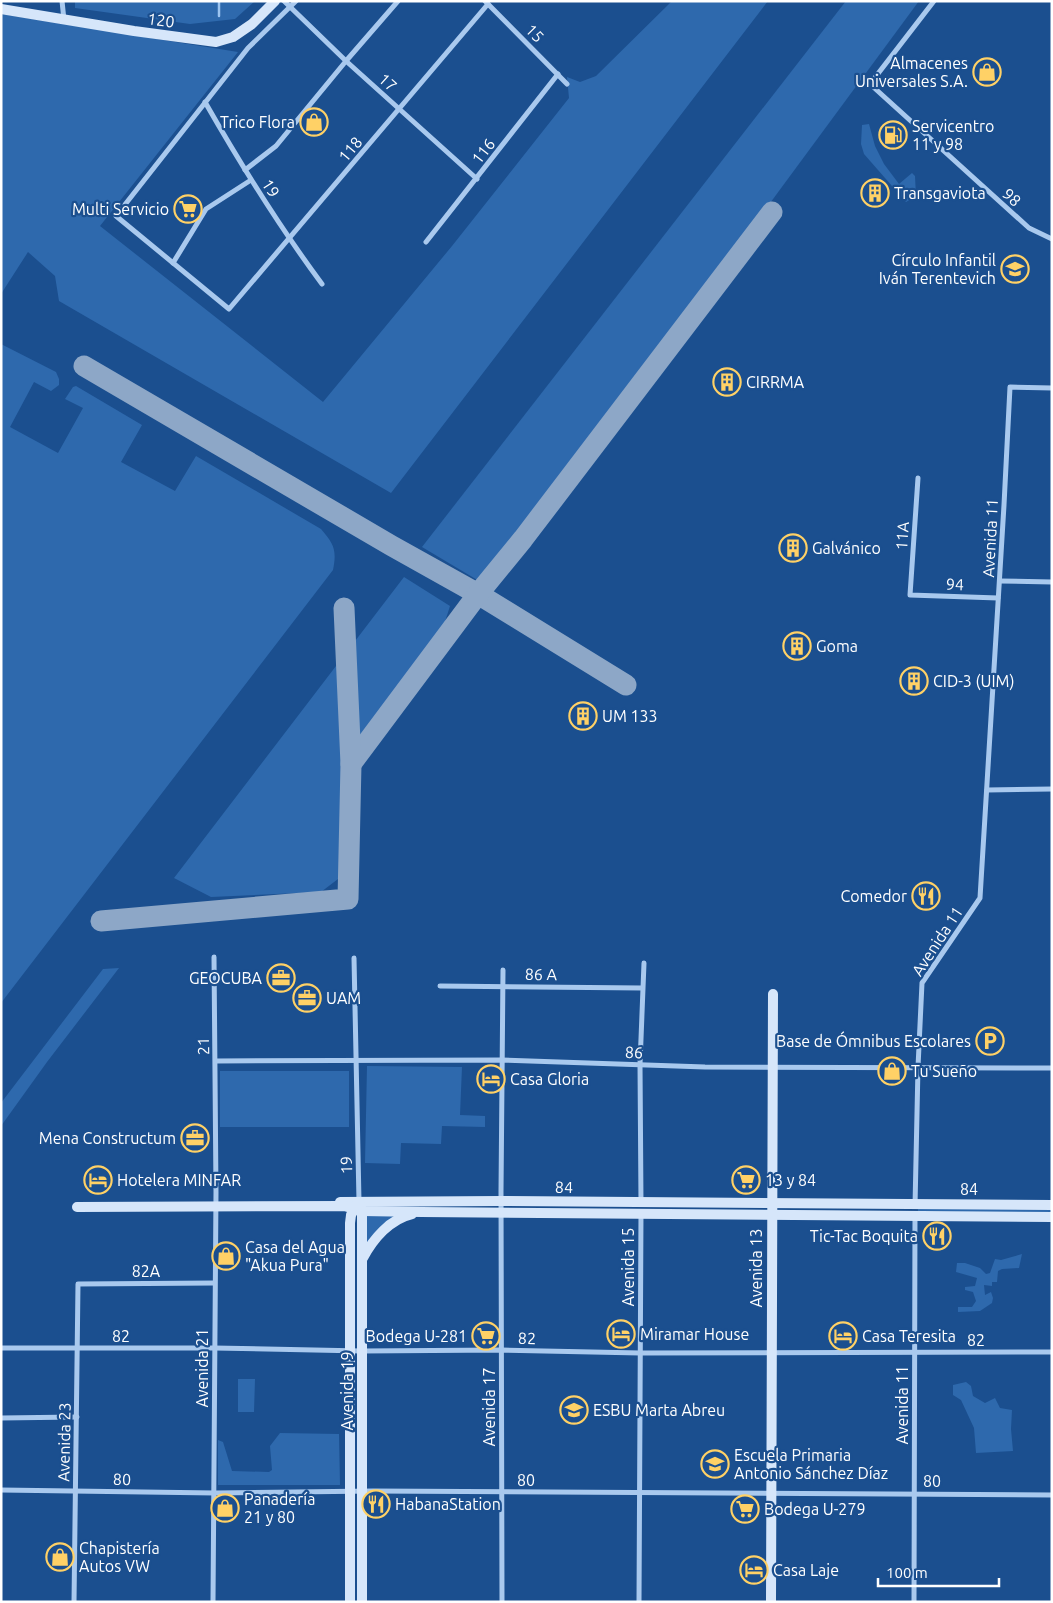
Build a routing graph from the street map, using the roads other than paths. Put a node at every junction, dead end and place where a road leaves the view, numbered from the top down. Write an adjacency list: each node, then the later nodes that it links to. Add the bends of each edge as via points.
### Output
1 (62, 1): 10 (street)
2 (275, 1): 10 (main road, 120, via 252,24 233,37 216,42)
3 (284, 1): 8 (street, 17)
4 (296, 1): 8 (street)
5 (398, 1): 11 (street)
6 (934, 1): 19 (street, 98, via 870,84 1028,228)
7 (487, 3): 12 (street, 15); 15 (street, 118)
8 (289, 6): 11 (street, 17); 14 (street, via 248,48)
9 (1, 9): 10 (main road, 120)
10 (64, 20)
11 (346, 61): 15 (street, 17); 16 (street, via 276,146)
12 (558, 74): 13 (street, 15); 17 (street, 116)
13 (566, 84)
14 (205, 102): 16 (street, 19); 22 (street, via 116,216)
15 (400, 109): 17 (street, 17); 20 (street, 118)
16 (245, 170): 18 (street, 19)
17 (477, 179): 21 (street, 116)
18 (251, 180): 20 (street, 19); 22 (street, via 206,210)
19 (1052, 238)
20 (289, 240): 22 (street, 118, via 229,309); 23 (street, 19)
21 (426, 242)
22 (173, 263)
23 (322, 284)
24 (1052, 388): 26 (street, Avenida 11, via 1010,387)
25 (918, 478): 28 (street, 11A)
26 (1000, 581): 27 (street); 29 (street, Avenida 11)
27 (1052, 582)
28 (910, 595): 29 (street, 94)
29 (998, 598): 31 (street, Avenida 11)
30 (1052, 789): 31 (street)
31 (987, 790): 45 (street, Avenida 11, via 980,898 922,983)
32 (214, 957): 42 (street, 21)
33 (354, 958): 40 (street)
34 (644, 963): 38 (street, Avenida 15)
35 (503, 970): 37 (street)
36 (440, 986): 37 (street, 86 A)
37 (503, 986): 38 (street, 86 A); 41 (street)
38 (642, 988): 43 (street, Avenida 15)
39 (773, 994): 44 (main road, Avenida 13)
40 (357, 1060): 41 (street, 86); 42 (street, 86); 54 (street, 19)
41 (502, 1060): 43 (street, 86); 48 (street)
42 (216, 1061): 47 (street, 21)
43 (640, 1064): 44 (street, 86); 55 (street, Avenida 15)
44 (771, 1067): 45 (street, 86); 49 (main road, Avenida 13)
45 (918, 1068): 46 (street, 86); 51 (street, Avenida 11)
46 (1052, 1068)
47 (216, 1135): 50 (street, Avenida 21)
48 (501, 1201): 54 (main road, 84); 55 (main road, 84); 57 (street)
49 (771, 1203): 51 (main road, 84); 55 (main road, 84); 58 (main road, Avenida 13)
50 (216, 1204): 53 (main road, 84); 54 (main road, 84, via 346,1202); 62 (street, Avenida 21)
51 (916, 1204): 52 (main road, 84); 59 (street, Avenida 11)
52 (1052, 1204)
53 (77, 1205)
54 (358, 1207): 56 (main road, 84); 61 (main road, Avenida 19); 68 (main road, Avenida 19, via 351,1215 350,1223)
55 (641, 1208): 57 (main road, 84); 58 (main road, 84); 72 (street, Avenida 15)
56 (421, 1212): 57 (main road, 84); 61 (main road, via 408,1215 384,1230)
57 (501, 1212): 67 (street, Avenida 17)
58 (771, 1215): 59 (main road, 84); 70 (main road, Avenida 13)
59 (915, 1216): 60 (main road, 84); 73 (street, Avenida 11)
60 (1052, 1217)
61 (362, 1261): 69 (main road, Avenida 19)
62 (214, 1283): 63 (street, 82A); 65 (street, Avenida 21)
63 (78, 1284): 66 (street, Avenida 23)
64 (1, 1348): 66 (street, 82)
65 (214, 1348): 66 (street, 82); 68 (street, 82); 82 (street, Avenida 21)
66 (78, 1349): 74 (street, Avenida 23)
67 (502, 1350): 69 (street, 82); 72 (street, 82); 80 (street, Avenida 17)
68 (350, 1351): 69 (street, 82); 79 (main road, Avenida 19)
69 (362, 1351): 78 (main road, Avenida 19)
70 (772, 1352): 72 (street, 82); 73 (street, 82); 83 (main road, Avenida 13)
71 (1052, 1352): 73 (street, 82)
72 (640, 1353): 81 (street, Avenida 15)
73 (915, 1353): 84 (street, Avenida 11)
74 (77, 1417): 75 (street); 77 (street, Avenida 23)
75 (1, 1418)
76 (1, 1490): 77 (street, 80)
77 (75, 1491): 82 (street, 80); 86 (street, Avenida 23)
78 (362, 1491): 79 (street, 80); 80 (street, 80); 89 (main road, Avenida 19)
79 (350, 1492): 82 (street, 80); 88 (main road, Avenida 19)
80 (502, 1492): 81 (street, 80); 90 (street, Avenida 17)
81 (639, 1492): 83 (street, 80); 91 (street, Avenida 15)
82 (215, 1493): 87 (street, Avenida 21)
83 (770, 1494): 84 (street, 80); 92 (main road, Avenida 13)
84 (914, 1494): 85 (street, 80); 93 (street, Avenida 11)
85 (1052, 1495)
86 (74, 1602)
87 (213, 1602)
88 (350, 1602)
89 (362, 1602)
90 (502, 1602)
91 (639, 1602)
92 (771, 1602)
93 (914, 1602)

